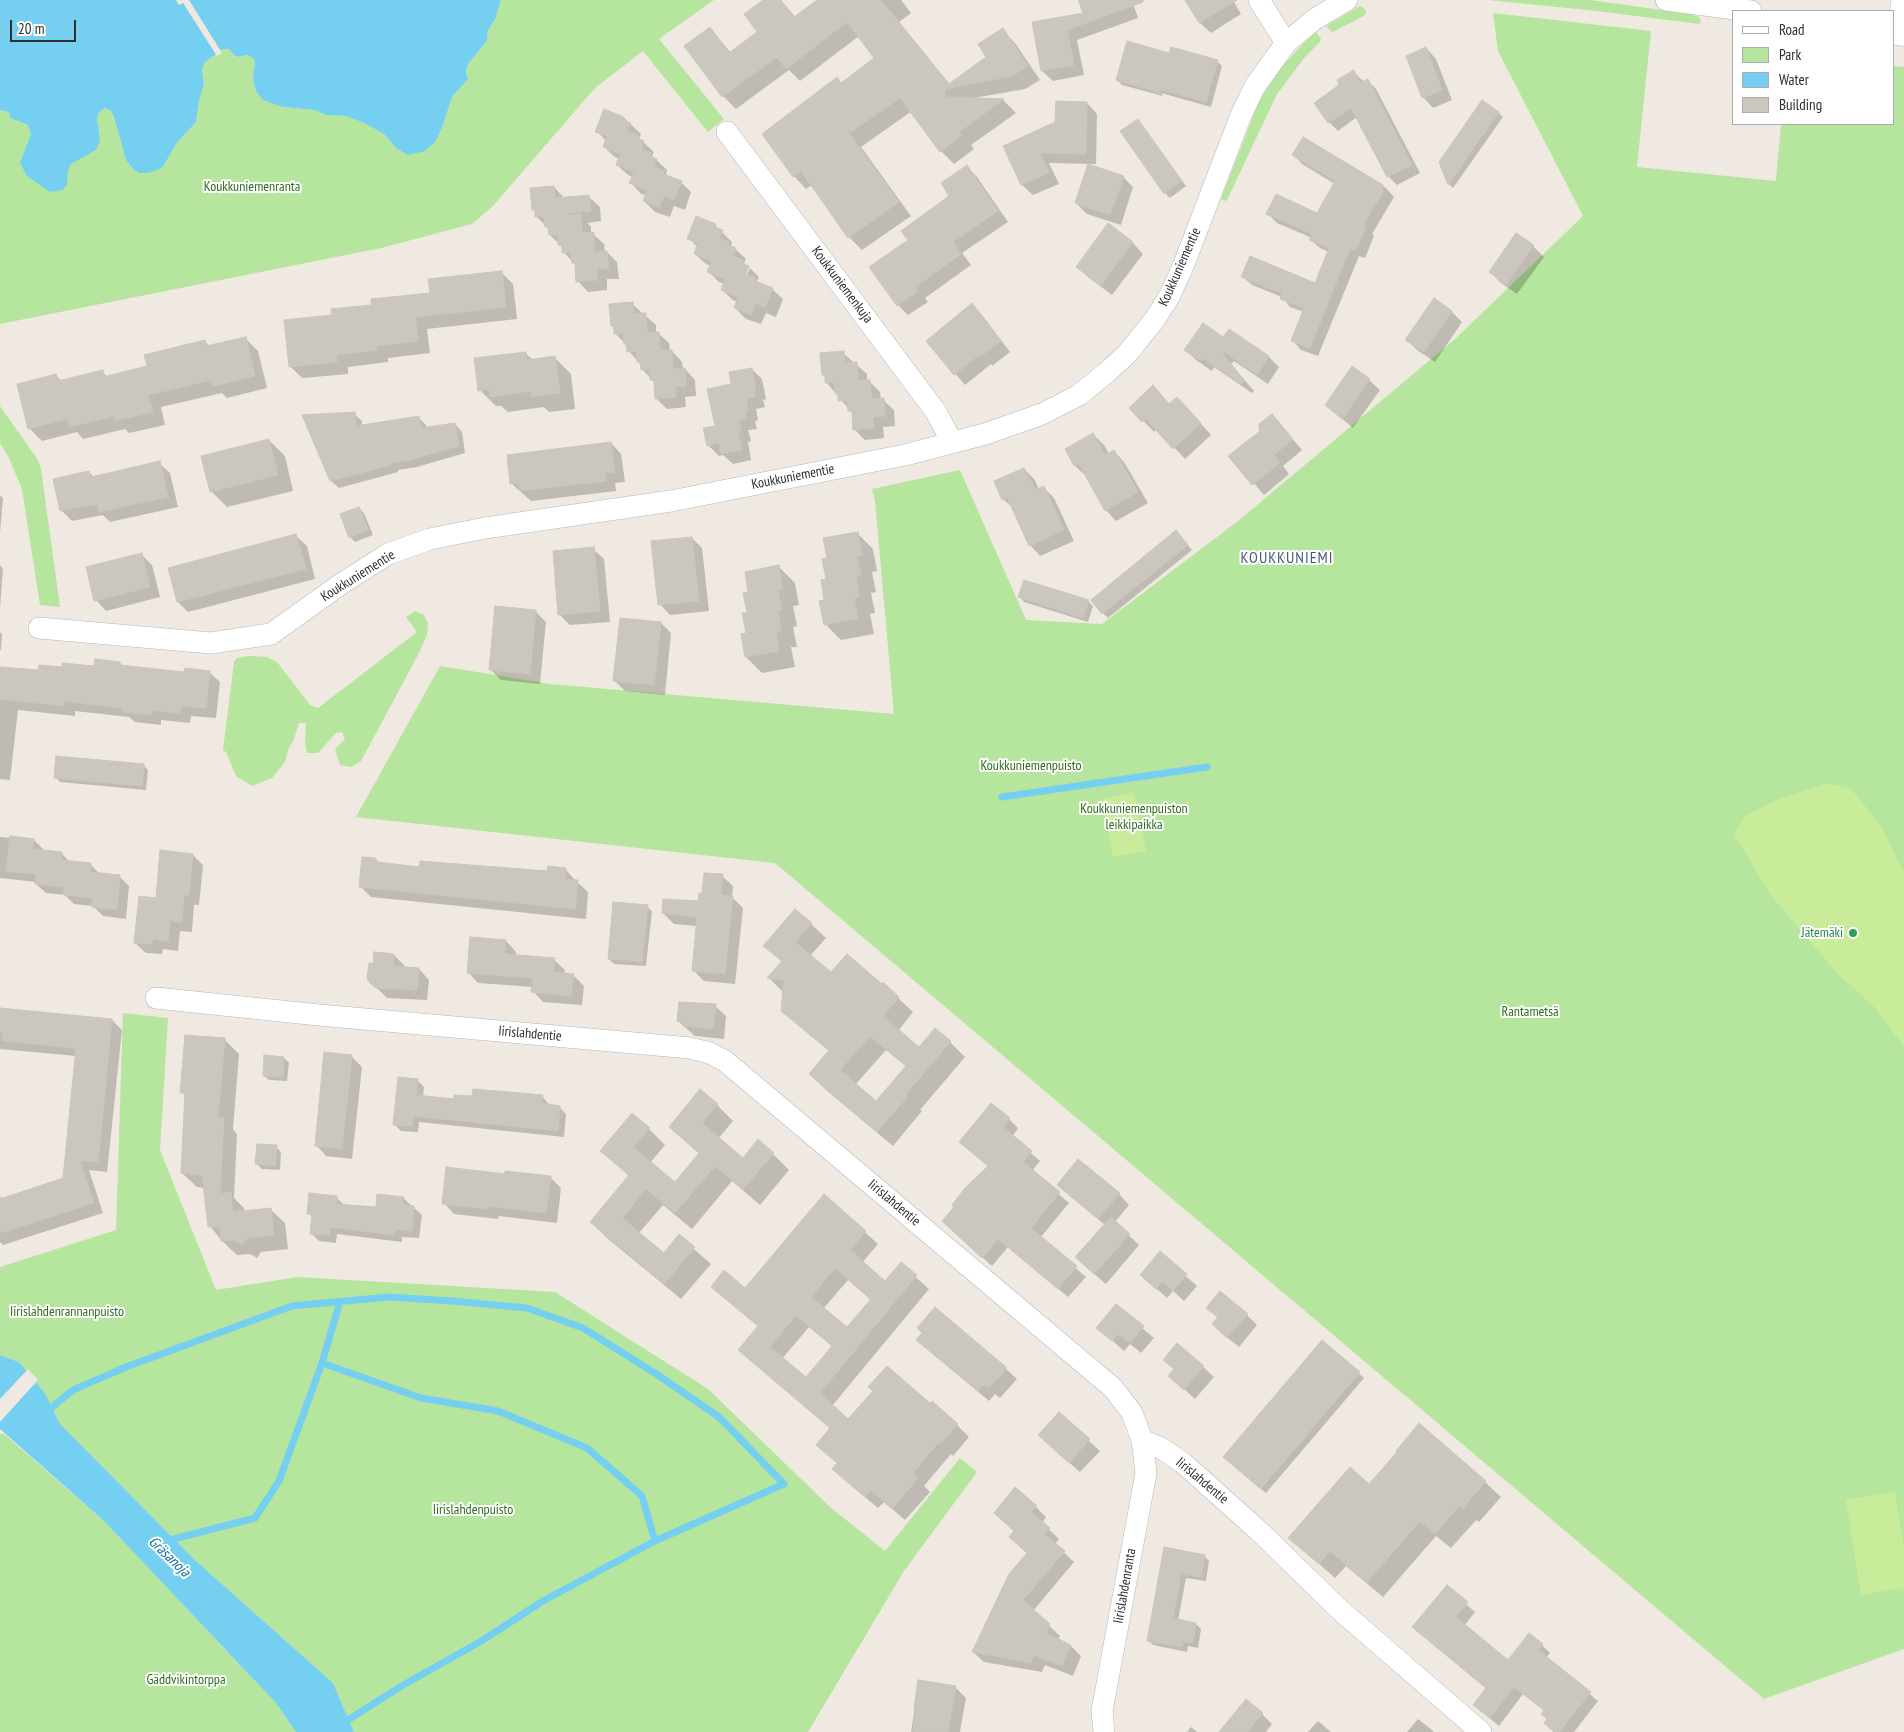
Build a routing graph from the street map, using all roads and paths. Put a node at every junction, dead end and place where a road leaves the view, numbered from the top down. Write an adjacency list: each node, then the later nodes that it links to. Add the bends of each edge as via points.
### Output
1 (1259, 0): 7 (street)
2 (1347, 0): 7 (street, Koukkuniementie)
3 (1666, 0): 5 (street)
4 (1902, 0): 6 (street)
5 (1743, 10)
6 (1898, 31)
7 (1286, 43): 9 (street, Koukkuniementie, via 1255,86 1170,295 1144,334 1127,354 1079,394 1042,414)
8 (727, 132): 9 (street, Koukkuniemenkuja, via 936,412)
9 (952, 442): 10 (street, Koukkuniementie, via 905,455 671,501 430,539 388,554 271,634 211,643)
10 (39, 628)
11 (156, 998): 12 (street, Iirislahdentie, via 710,1052 770,1096 1113,1388 1132,1413)
12 (1142, 1440): 13 (street, Iirislahdenranta, via 1146,1474 1102,1711); 14 (street, Iirislahdentie, via 1161,1448 1183,1464 1256,1527 1340,1610)
13 (1104, 1732)
14 (1481, 1732)

